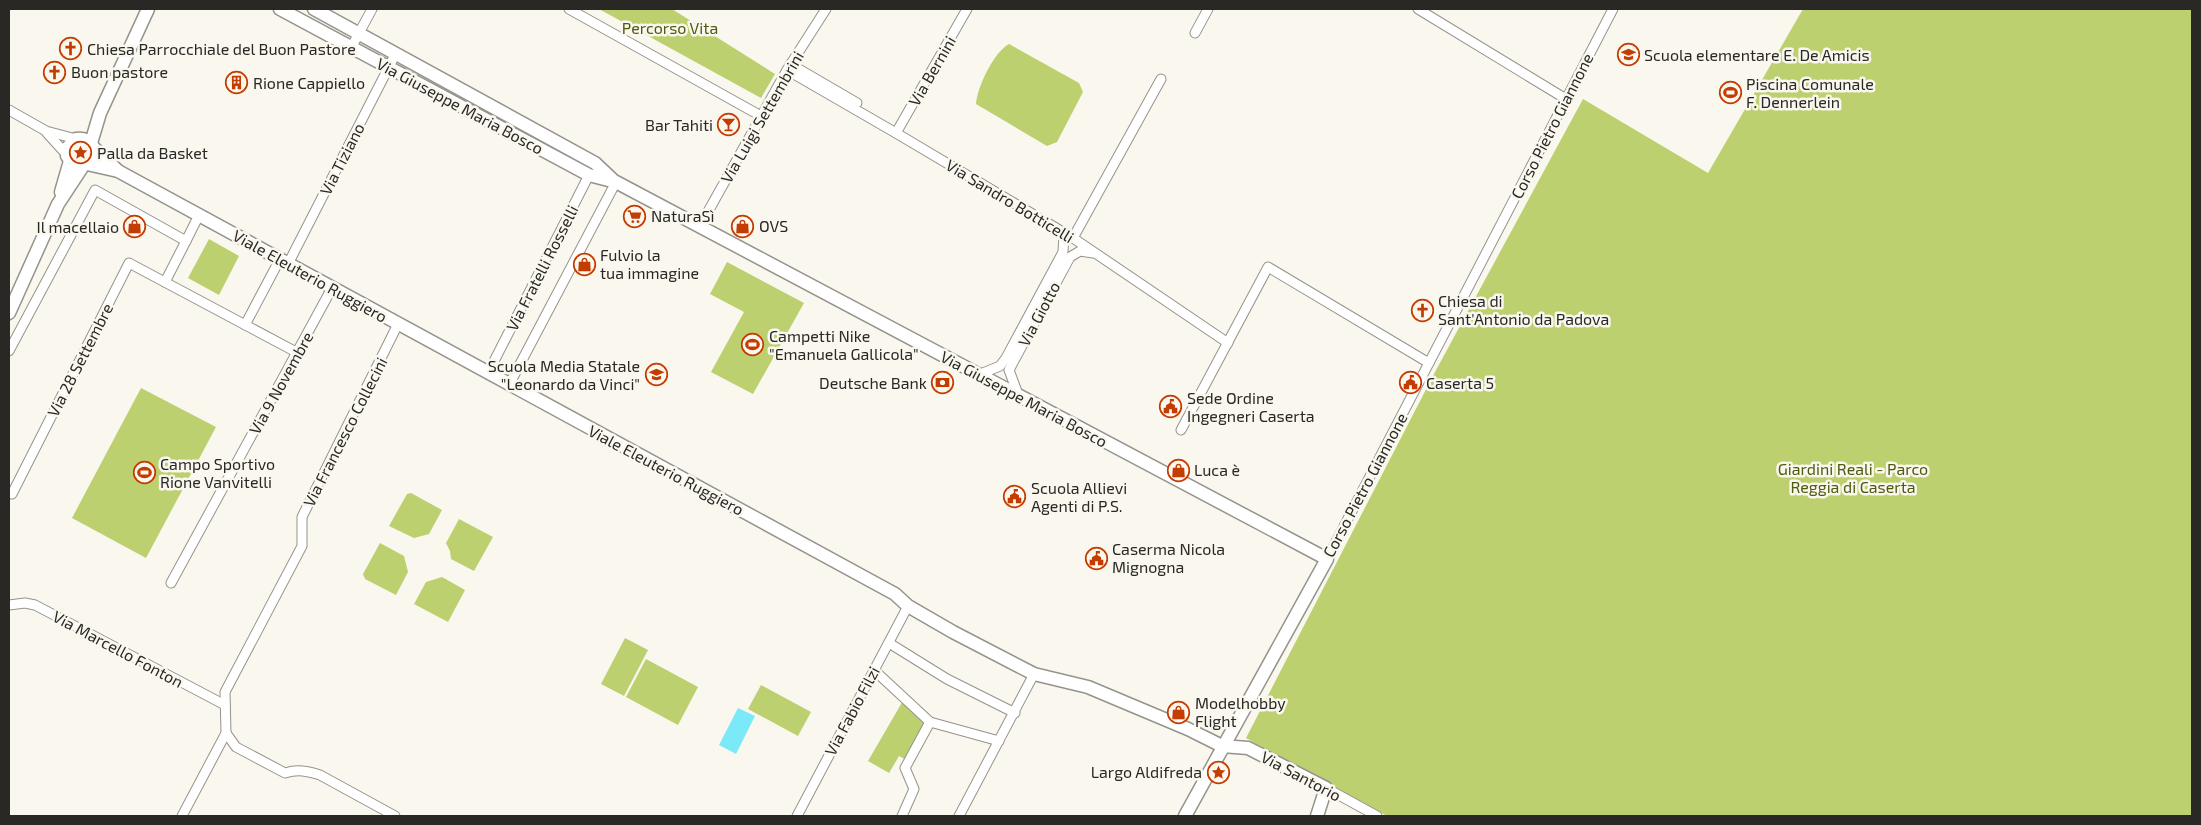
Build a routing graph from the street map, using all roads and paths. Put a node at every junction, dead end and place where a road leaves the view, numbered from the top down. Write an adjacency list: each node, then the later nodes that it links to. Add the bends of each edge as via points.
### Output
1 (142, 9): 14 (street)
2 (148, 9): 14 (street)
3 (280, 9): 15 (street, Via Giuseppe Maria Bosco)
4 (314, 9): 12 (street, Via Giuseppe Maria Bosco)
5 (372, 9): 12 (street)
6 (569, 9): 22 (street)
7 (826, 9): 17 (street, Via Luigi Settembrini)
8 (967, 9): 23 (street, Via Bernini)
9 (1208, 9): 13 (street)
10 (1418, 9): 20 (street)
11 (1613, 9): 20 (street, Corso Pietro Giannone)
12 (359, 33): 15 (street); 16 (street, Via Giuseppe Maria Bosco)
13 (1195, 33)
14 (137, 35): 25 (street)
15 (351, 48): 18 (street, Via Giuseppe Maria Bosco)
16 (396, 54): 18 (street, Via Tiziano); 27 (street, Via Giuseppe Maria Bosco)
17 (788, 67): 22 (street, Via Luigi Settembrini); 23 (street, Via Sandro Botticelli)
18 (389, 68): 30 (street, Via Giuseppe Maria Bosco); 39 (street, Via Tiziano)
19 (1161, 79): 36 (street)
20 (1566, 99): 48 (street, Corso Pietro Giannone)
21 (9, 110): 24 (street, Viale Eleuterio Ruggiero)
22 (761, 116): 34 (street, Via Luigi Settembrini)
23 (898, 130): 35 (street, Via Sandro Botticelli)
24 (46, 131): 25 (street, Viale Eleuterio Ruggiero); 26 (street, Viale Eleuterio Ruggiero)
25 (85, 142): 26 (street, via 69,144); 28 (street, via 92,158); 29 (street, Viale Eleuterio Ruggiero)
26 (69, 158): 28 (street, via 73,164); 32 (street)
27 (595, 163): 30 (street, Via Fratelli Rosselli); 31 (street, Via Giuseppe Maria Bosco)
28 (85, 165): 29 (street, Viale Eleuterio Ruggiero); 32 (street)
29 (118, 171): 33 (street, Viale Eleuterio Ruggiero)
30 (589, 175): 31 (street, Via Giuseppe Maria Bosco); 49 (street, Via Fratelli Rosselli)
31 (616, 182): 34 (street, Via Giuseppe Maria Bosco); 51 (street, Via Fratelli Rosselli)
32 (58, 204): 42 (street)
33 (199, 215): 37 (street); 39 (street, Viale Eleuterio Ruggiero)
34 (700, 226): 50 (street, Via Giuseppe Maria Bosco)
35 (1064, 233): 36 (street, Via Sandro Botticelli); 50 (street, Via Giotto, via 1063,252 1006,358 1000,366)
36 (1073, 238): 38 (street, Via Sandro Botticelli)
37 (186, 241): 40 (street); 46 (street, via 95,190)
38 (1096, 254): 45 (street, Via Sandro Botticelli); 52 (street, Via Giotto, via 1080,251 1070,258 1009,370)
39 (284, 262): 41 (street, Viale Eleuterio Ruggiero); 44 (street, Via Tiziano)
40 (165, 282): 44 (street); 54 (street, Via 28 Settembre, via 129,262)
41 (332, 288): 43 (street, Viale Eleuterio Ruggiero); 47 (street, Via 9 Novembre)
42 (9, 312)
43 (398, 324): 49 (street, Viale Eleuterio Ruggiero); 62 (street, Via Francesco Collecini, via 302,517 302,546 226,692)
44 (245, 325): 47 (street)
45 (1228, 343): 48 (street, via 1268,267); 53 (street)
46 (9, 351)
47 (298, 353): 56 (street, Via 9 Novembre)
48 (1429, 363): 55 (street, Corso Pietro Giannone)
49 (488, 373): 51 (street, Viale Eleuterio Ruggiero)
50 (978, 375): 52 (street, Via Giuseppe Maria Bosco)
51 (509, 385): 58 (street, Viale Eleuterio Ruggiero, via 895,594)
52 (1020, 398): 55 (street, Via Giuseppe Maria Bosco)
53 (1181, 430)
54 (12, 494)
55 (1327, 559): 67 (street, Corso Pietro Giannone)
56 (171, 583)
57 (9, 606): 62 (street, Via Marcello Fonton, via 35,605)
58 (908, 606): 59 (street, Via Fabio Filzi); 61 (street, Viale Eleuterio Ruggiero)
59 (889, 643): 60 (street, Via Fabio Filzi); 63 (street, via 947,679)
60 (874, 670): 64 (street); 71 (street, Via Fabio Filzi)
61 (1034, 674): 63 (street); 67 (street, Viale Eleuterio Ruggiero, via 1088,687)
62 (224, 706): 65 (street, Via Francesco Collecini)
63 (1015, 713): 66 (street)
64 (930, 722): 66 (street); 72 (street, via 905,768 914,789)
65 (226, 733): 69 (street); 70 (street, via 236,747 285,774 300,770 320,775)
66 (999, 741): 73 (street)
67 (1222, 746): 68 (street, Via Santorio, via 1248,748); 74 (street)
68 (1326, 788): 75 (street); 76 (street, Via Santorio)
69 (182, 816)
70 (395, 816)
71 (796, 816)
72 (902, 816)
73 (959, 816)
74 (1185, 816)
75 (1317, 816)
76 (1377, 816)

